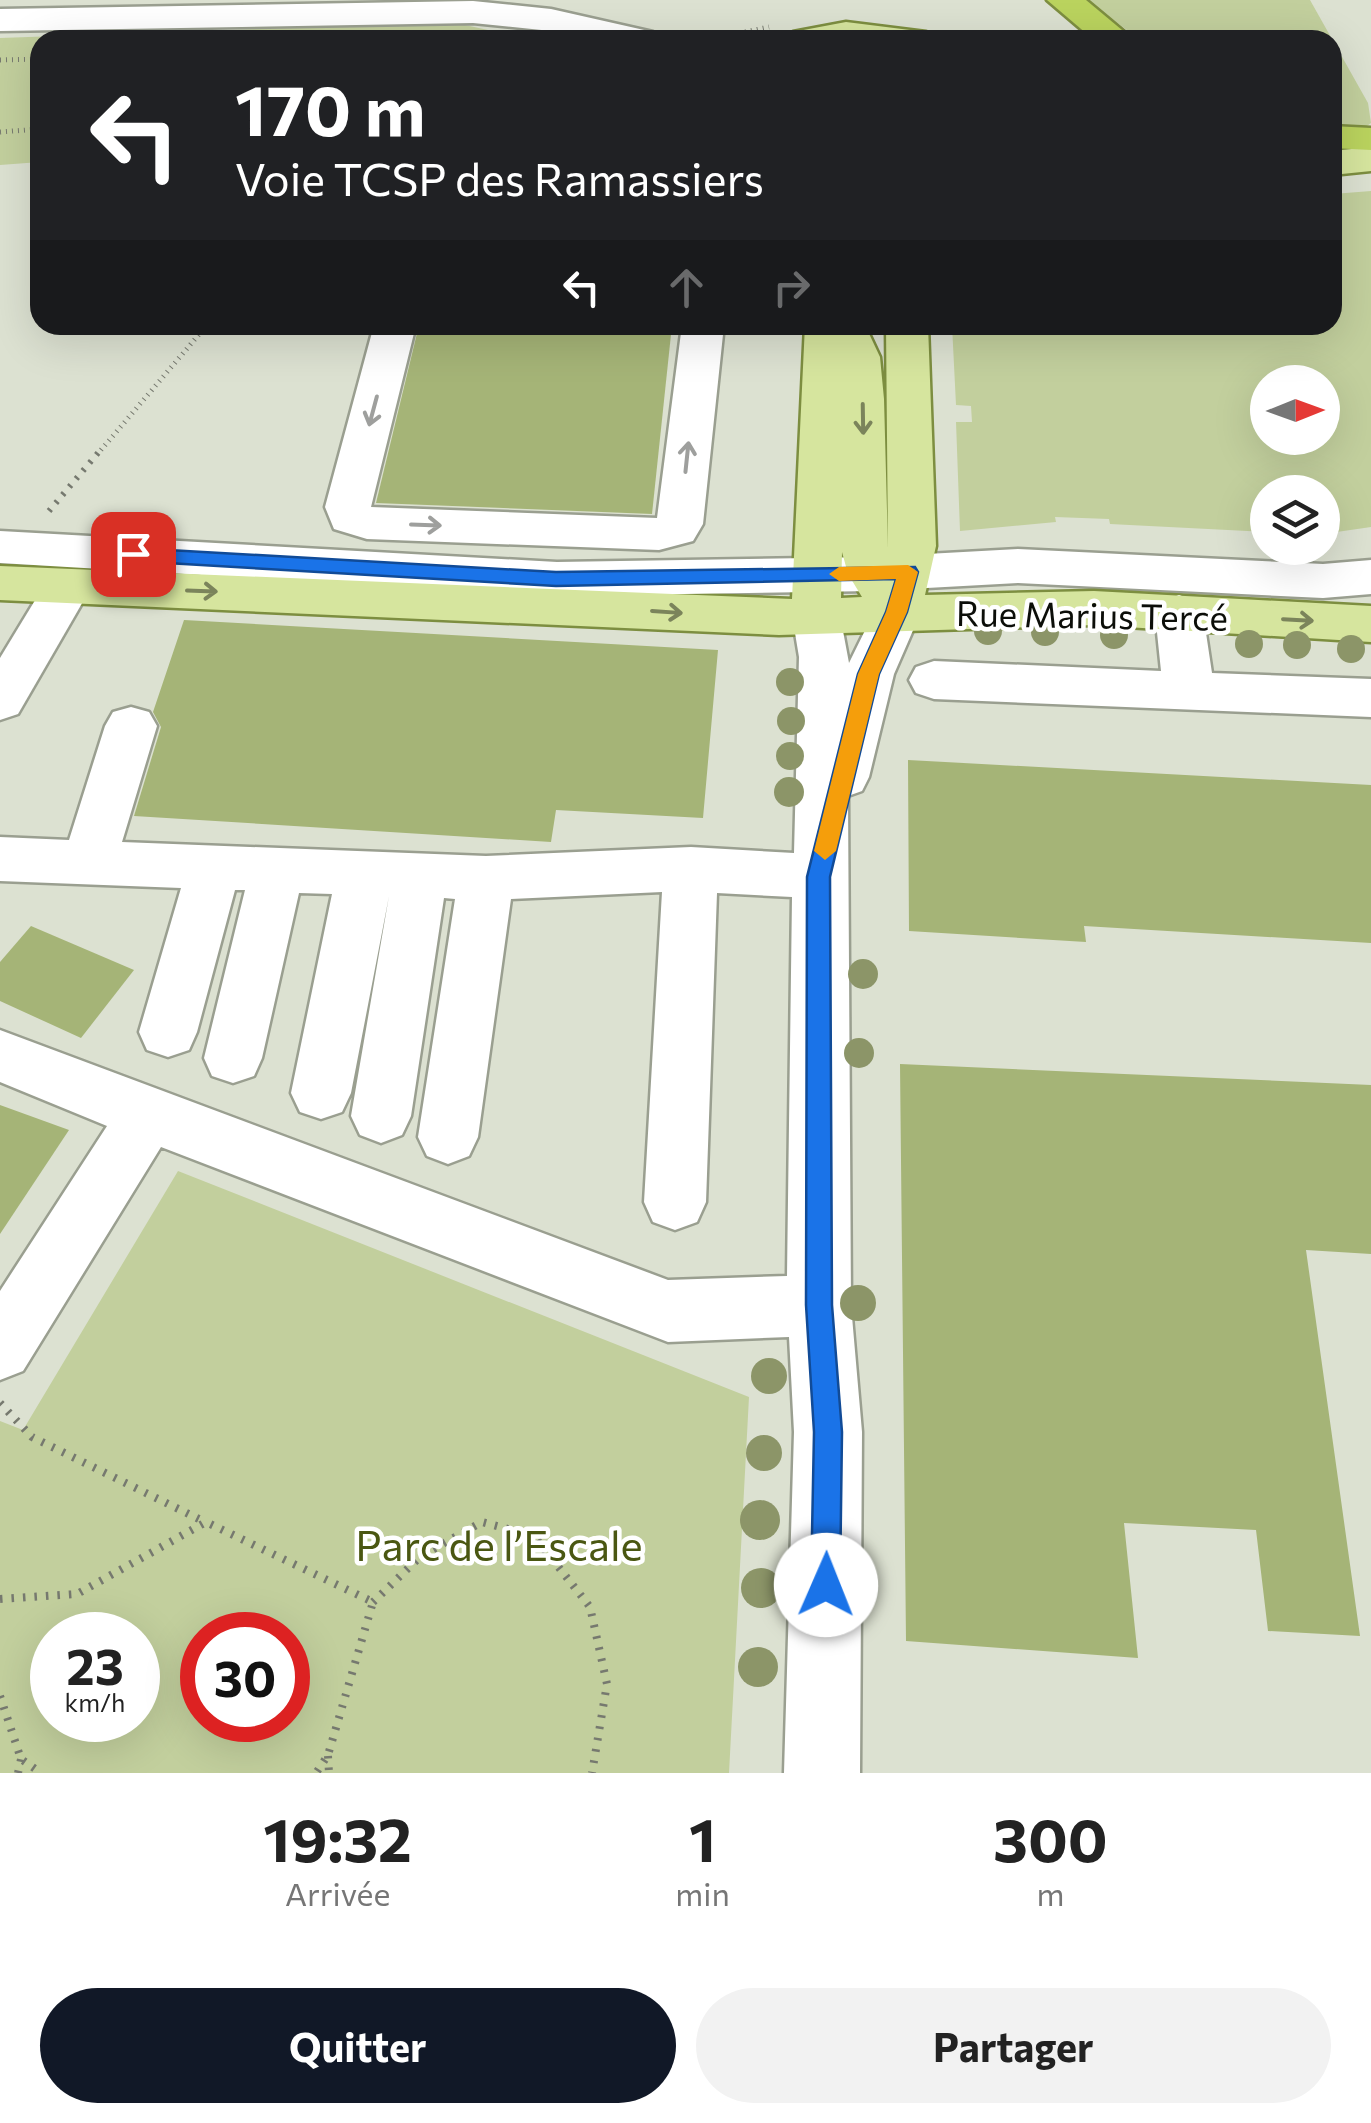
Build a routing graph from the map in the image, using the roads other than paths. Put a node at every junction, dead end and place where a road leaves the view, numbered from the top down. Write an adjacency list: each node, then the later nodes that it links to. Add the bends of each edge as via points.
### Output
1 (830, 0): 7 (main road, via 826,21)
2 (869, 0): 8 (main road)
3 (1064, 0): 9 (highway)
4 (96, 9): 5 (street); 6 (street, via 473,12)
5 (0, 20)
6 (596, 30)
7 (807, 30)
8 (901, 30)
9 (1103, 30)
10 (1342, 138): 11 (highway)
11 (1371, 139)
12 (1371, 158): 13 (main road)
13 (1342, 161)
14 (1371, 176): 15 (main road)
15 (1342, 179)
16 (392, 335): 17 (street, one-way to 17, via 348,507 351,518 659,534 680,524)
17 (701, 335)
18 (826, 335): 26 (main road)
19 (848, 335): 25 (main road, one-way to 25, via 862,400 864,547)
20 (907, 335): 25 (main road, via 912,546)
21 (0, 547): 26 (street)
22 (1371, 577): 25 (street, via 1018,566)
23 (0, 583): 24 (main road, Rue Marius Tercé)
24 (68, 586): 26 (main road, Rue Marius Tercé, one-way to 26, via 753,616); 32 (street)
25 (892, 586): 26 (main road, Rue Marius Tercé); 27 (main road, Rue Marius Tercé); 41 (street)
26 (817, 594): 41 (street, via 824,657)
27 (1179, 613): 28 (main road, Rue Marius Tercé, one-way to 28); 30 (street)
28 (1371, 624)
29 (934, 680): 30 (street)
30 (1189, 690): 31 (street)
31 (1371, 698)
32 (0, 701)
33 (131, 726): 35 (street)
34 (0, 859): 35 (street)
35 (88, 863): 36 (street)
36 (214, 868): 38 (street); 43 (street)
37 (691, 868): 41 (street); 42 (street); 50 (street)
38 (277, 870): 39 (street); 45 (street)
39 (364, 874): 40 (street); 46 (street)
40 (420, 876): 42 (street); 48 (street)
41 (819, 877): 51 (street)
42 (486, 878): 49 (street)
43 (168, 1032)
44 (0, 1054): 47 (street)
45 (233, 1058)
46 (322, 1093)
47 (148, 1116): 51 (street, via 668,1311); 52 (street)
48 (381, 1116)
49 (448, 1137)
50 (676, 1202)
51 (819, 1305): 53 (street, via 828,1432)
52 (0, 1350)
53 (822, 1773)

